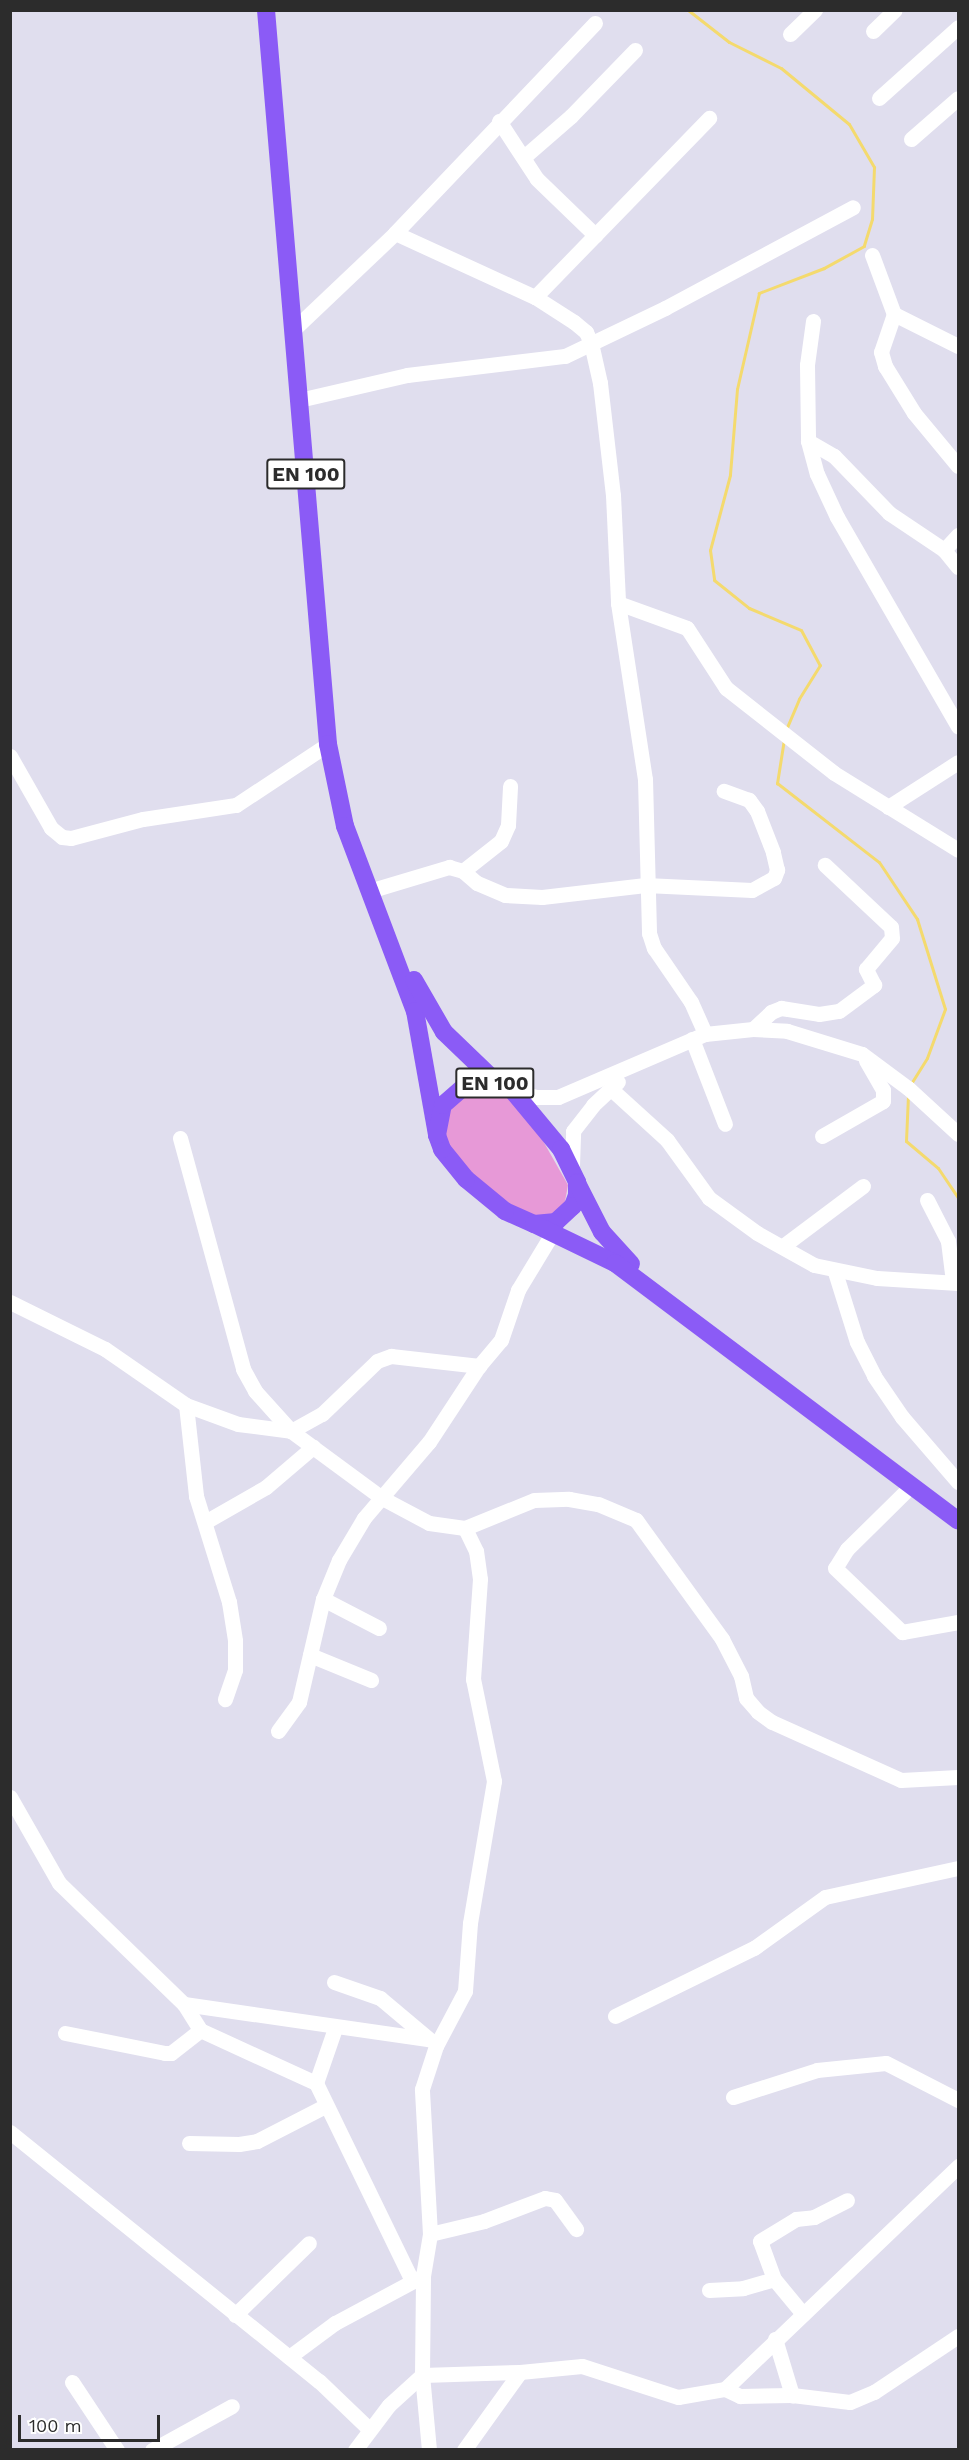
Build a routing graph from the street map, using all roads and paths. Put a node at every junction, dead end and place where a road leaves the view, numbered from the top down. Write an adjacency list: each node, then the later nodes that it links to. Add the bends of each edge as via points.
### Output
1 (266, 10): 22 (main road, EN 100)
2 (814, 10): 7 (street)
3 (895, 10): 6 (street)
4 (595, 23): 12 (street)
5 (958, 27): 9 (street)
6 (873, 31)
7 (790, 34)
8 (635, 50): 14 (street, via 571,116)
9 (879, 98)
10 (958, 98): 13 (street)
11 (709, 118): 17 (street)
12 (500, 121): 14 (street); 16 (street)
13 (911, 139)
14 (525, 156): 17 (street, via 537,179)
15 (853, 207): 23 (street, via 665,308)
16 (395, 233): 19 (street); 22 (street)
17 (595, 235): 19 (street)
18 (872, 255): 20 (street)
19 (535, 297): 23 (street, via 574,322)
20 (894, 314): 24 (street); 27 (street, via 881,352 885,366 914,413)
21 (813, 321): 26 (street, via 807,365)
22 (294, 329): 25 (main road, EN 100)
23 (591, 343): 25 (street, via 565,356 407,375); 31 (street, via 600,383 613,495)
24 (958, 346)
25 (299, 400): 33 (main road, EN 100)
26 (808, 441): 29 (street, via 834,456 889,513); 32 (street, via 817,474 837,517)
27 (958, 466)
28 (958, 535): 29 (street)
29 (944, 550): 30 (street)
30 (958, 567)
31 (618, 603): 38 (street, via 687,628 726,688 834,773); 42 (street, via 645,779)
32 (958, 726)
33 (328, 744): 34 (street, via 236,805 142,819 71,838 62,837 51,828); 43 (main road, EN 100, via 345,826)
34 (10, 756)
35 (958, 762): 38 (street)
36 (510, 786): 41 (street, via 508,825 501,841)
37 (724, 791): 42 (street, via 748,800 757,811 773,852 777,870 774,878 752,890)
38 (888, 807): 39 (street)
39 (958, 850)
40 (825, 865): 45 (street, via 891,927 892,938 866,969 874,985 839,1011 819,1014 781,1008)
41 (463, 871): 42 (street, via 477,883 505,894 542,897); 43 (street, via 449,867)
42 (645, 885): 46 (street, via 654,948 691,1002)
43 (369, 891): 44 (main road, EN 100)
44 (384, 929): 49 (main road, EN 100, via 444,1032); 53 (main road, EN 100, via 421,1033)
45 (753, 1029): 46 (street); 48 (street, via 824,1039)
46 (698, 1037): 47 (street); 51 (street)
47 (653, 1053): 49 (street, via 574,1093 536,1097); 50 (street)
48 (862, 1054): 52 (street, via 908,1088); 54 (street, via 883,1090 883,1101)
49 (504, 1086): 53 (main road, EN 100, via 466,1085 452,1093 443,1105); 56 (main road, EN 100, via 550,1135)
50 (611, 1089): 56 (street, via 573,1131); 61 (street, via 666,1140 709,1198)
51 (725, 1124)
52 (958, 1134)
53 (437, 1135): 59 (main road, EN 100, via 442,1149 466,1179 505,1211)
54 (822, 1137)
55 (180, 1138): 68 (street, via 243,1370 255,1391)
56 (575, 1176): 59 (main road, via 577,1195 566,1216 556,1222); 65 (main road, EN 100, via 611,1245)
57 (863, 1186): 61 (street)
58 (927, 1200): 63 (street, via 948,1241)
59 (534, 1224): 60 (main road, EN 100)
60 (553, 1232): 65 (main road, EN 100, via 615,1263); 66 (street, via 518,1290 501,1340)
61 (783, 1246): 62 (street, via 814,1265)
62 (835, 1272): 63 (street); 70 (street, via 857,1342 874,1376 902,1417)
63 (956, 1283)
64 (10, 1302): 67 (street, via 105,1349)
65 (704, 1329): 71 (main road, EN 100)
66 (479, 1366): 68 (street, via 391,1356 377,1361 322,1414); 72 (street, via 429,1442)
67 (186, 1405): 68 (street, via 238,1424); 74 (street, via 187,1442)
68 (291, 1431): 69 (street)
69 (313, 1447): 72 (street); 74 (street, via 266,1487)
70 (958, 1482)
71 (912, 1485): 73 (main road, EN 100); 77 (street, via 847,1549 835,1568 902,1632)
72 (382, 1498): 75 (street, via 429,1523); 76 (street, via 339,1560)
73 (958, 1521)
74 (205, 1522): 81 (street, via 229,1602 235,1641 235,1670)
75 (465, 1528): 83 (street, via 534,1500 568,1499 598,1504 636,1520 722,1639 741,1676 746,1698 758,1712 772,1722 901,1780); 92 (street, via 476,1551 480,1579 473,1679 494,1781 470,1923 465,1991)
76 (323, 1599): 78 (street); 79 (street)
77 (958, 1622)
78 (380, 1628)
79 (310, 1655): 80 (street); 82 (street, via 299,1702)
80 (371, 1680)
81 (225, 1699)
82 (278, 1731)
83 (958, 1777)
84 (10, 1797): 87 (street, via 59,1883)
85 (958, 1868): 88 (street, via 825,1897 754,1948)
86 (334, 1982): 92 (street, via 380,1998)
87 (184, 2004): 89 (street); 90 (street)
88 (615, 2016)
89 (334, 2028): 92 (street); 93 (street)
90 (200, 2030): 91 (street, via 171,2053); 93 (street)
91 (65, 2033)
92 (432, 2043): 102 (street, via 422,2089)
93 (316, 2083): 96 (street)
94 (733, 2097): 95 (street, via 817,2070 886,2063)
95 (958, 2100)
96 (324, 2106): 98 (street, via 257,2141); 104 (street)
97 (10, 2132): 108 (street)
98 (189, 2144)
99 (958, 2166): 107 (street)
100 (848, 2200): 105 (street, via 814,2217 796,2219 765,2236 760,2247)
101 (576, 2229): 102 (street, via 560,2205 545,2198 484,2221)
102 (430, 2234): 104 (street)
103 (309, 2243): 108 (street)
104 (417, 2278): 111 (street, via 335,2323); 113 (street)
105 (774, 2279): 106 (street, via 743,2288); 107 (street)
106 (709, 2290)
107 (804, 2314): 110 (street)
108 (235, 2315): 111 (street)
109 (958, 2336): 116 (street, via 862,2399 850,2402)
110 (775, 2339): 115 (street); 116 (street)
111 (289, 2357): 118 (street)
112 (520, 2372): 113 (street); 115 (street, via 582,2366 678,2397); 123 (street)
113 (422, 2375): 118 (street); 122 (street)
114 (72, 2382): 119 (street)
115 (725, 2389): 116 (street, via 740,2396)
116 (792, 2396)
117 (232, 2406): 120 (street)
118 (369, 2429): 121 (street)
119 (117, 2450)
120 (152, 2450)
121 (355, 2450)
122 (429, 2450)
123 (464, 2450)

